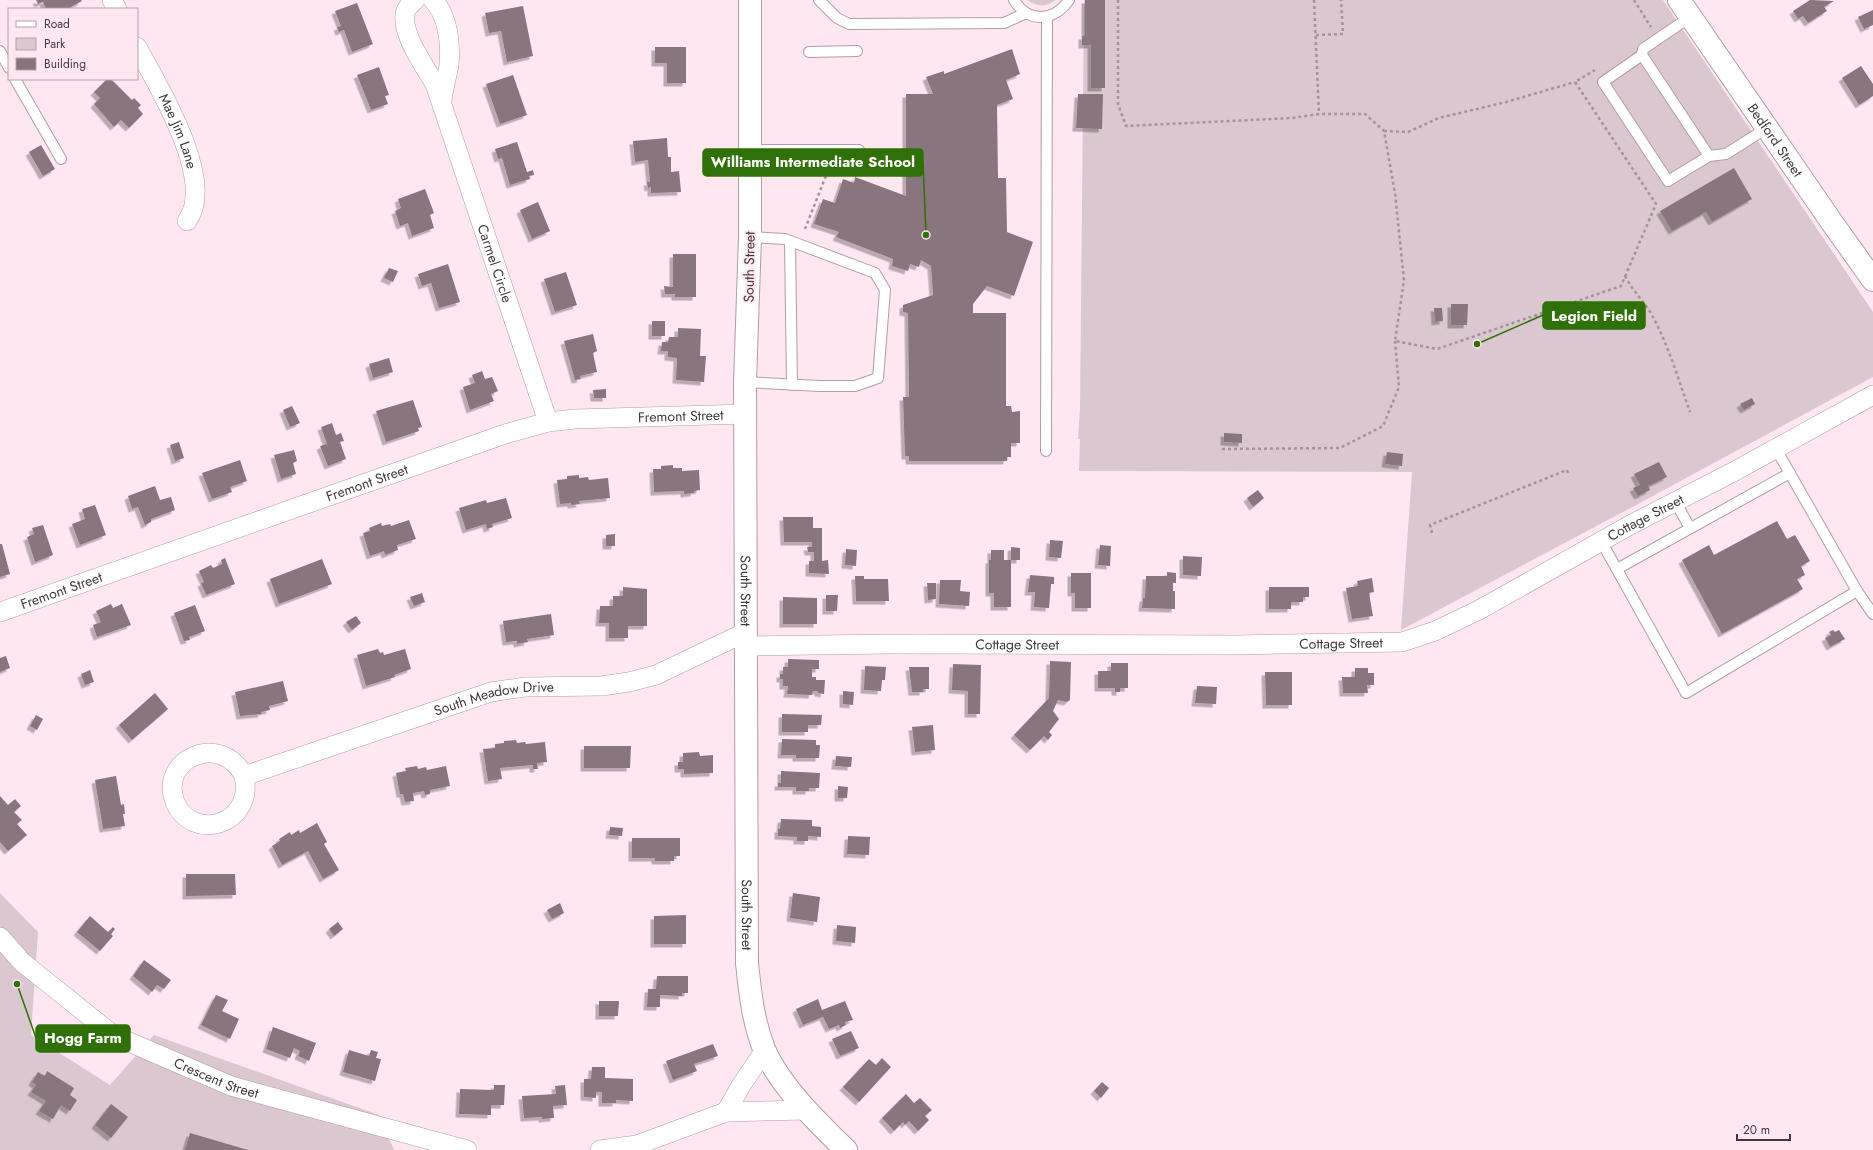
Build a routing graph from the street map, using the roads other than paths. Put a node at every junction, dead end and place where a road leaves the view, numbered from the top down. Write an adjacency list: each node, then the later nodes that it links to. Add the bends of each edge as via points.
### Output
1 (415, 0): 17 (street, Carmel Circle, via 405,14 405,23)
2 (433, 0): 17 (street, Carmel Circle, via 442,13 448,39 449,64)
3 (750, 0): 19 (street, South Street)
4 (818, 0): 8 (lane, via 837,18 849,24 1004,23)
5 (1014, 0): 8 (lane)
6 (1069, 0): 9 (lane, via 1056,14)
7 (1684, 9): 14 (lane, via 1643,49); 18 (street, Bedford Street)
8 (1026, 12): 9 (lane)
9 (1046, 17): 33 (lane)
10 (138, 49): 23 (street, Mae Jim Lane, via 176,120 189,156 196,192 194,208)
11 (0, 51): 15 (lane)
12 (857, 51): 13 (lane)
13 (809, 52)
14 (1642, 56): 21 (lane); 21 (lane, via 1603,82 1668,180)
15 (8, 66)
16 (16, 80): 22 (lane)
17 (442, 104): 31 (street, Carmel Circle)
18 (1767, 128): 21 (lane, via 1726,154); 26 (street, Bedford Street)
19 (750, 150): 20 (lane); 24 (street, South Street)
20 (859, 150)
21 (1709, 156)
22 (61, 159)
23 (186, 221)
24 (750, 238): 25 (lane, via 781,238); 27 (street, South Street)
25 (790, 241): 28 (lane); 28 (lane, via 875,274 885,290 878,378 855,386)
26 (1873, 280)
27 (745, 382): 28 (lane); 30 (street, South Street)
28 (792, 385)
29 (1873, 395): 32 (street, Cottage Street)
30 (746, 414): 31 (street, Fremont Street); 42 (street, South Street)
31 (548, 422): 40 (street, Fremont Street, via 505,434)
32 (1776, 449): 34 (lane); 35 (street, Cottage Street)
33 (1046, 451)
34 (1790, 472): 36 (lane); 39 (lane)
35 (1675, 501): 36 (lane); 37 (street, Cottage Street)
36 (1690, 528): 38 (lane)
37 (1601, 541): 38 (lane); 42 (street, Cottage Street, via 1479,610 1435,631 1402,642 1220,645 890,644)
38 (1617, 569): 39 (lane, via 1686,693)
39 (1857, 591): 41 (lane)
40 (0, 612)
41 (1873, 614)
42 (746, 639): 43 (street, South Meadow Drive, via 656,675 629,682 601,686 525,686 491,692); 45 (street, South Street, via 747,962 753,1011)
43 (244, 776)
44 (1, 941): 49 (street, Crescent Street, via 22,962 114,1035 231,1086)
45 (765, 1050): 46 (street, South Street, via 776,1071); 47 (street)
46 (807, 1110): 47 (street); 51 (street, South Street)
47 (726, 1112): 48 (street)
48 (638, 1147): 50 (street)
49 (467, 1150)
50 (600, 1150)
51 (846, 1150)

